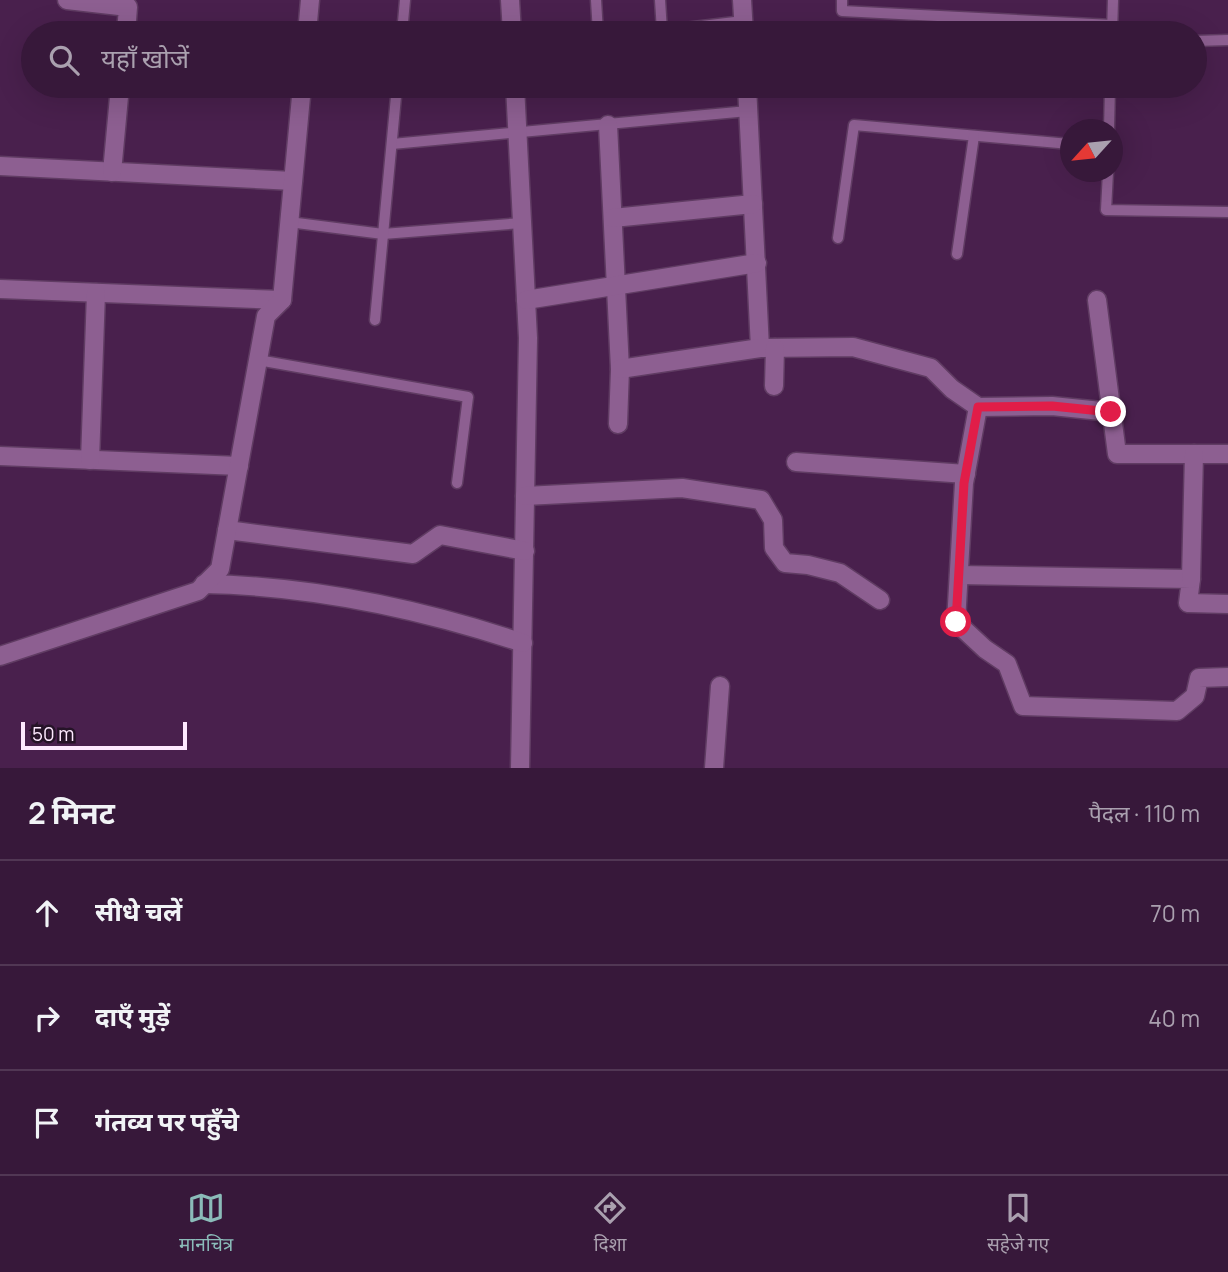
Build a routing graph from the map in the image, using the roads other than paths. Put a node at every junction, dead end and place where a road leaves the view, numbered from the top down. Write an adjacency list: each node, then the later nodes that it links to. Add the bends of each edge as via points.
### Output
1 (68, 0): 10 (street, via 128,7)
2 (310, 0): 11 (street)
3 (405, 0): 12 (lane)
4 (510, 0): 13 (street)
5 (596, 0): 14 (lane)
6 (660, 0): 15 (lane)
7 (742, 0): 16 (street)
8 (842, 0): 17 (lane, via 842,11)
9 (1113, 0): 18 (lane)
10 (126, 21)
11 (308, 21)
12 (403, 21)
13 (511, 21)
14 (597, 21)
15 (661, 21)
16 (743, 21)
17 (992, 21)
18 (1112, 21)
19 (1228, 40): 20 (lane)
20 (1207, 41)
21 (119, 98): 35 (street)
22 (301, 98): 36 (street)
23 (396, 98): 33 (lane)
24 (516, 98): 30 (street)
25 (747, 98): 27 (street)
26 (1110, 98): 28 (lane)
27 (748, 111): 29 (lane); 38 (street)
28 (1109, 119)
29 (608, 125): 30 (lane); 40 (street)
30 (517, 134): 33 (lane); 42 (street)
31 (974, 136): 32 (lane); 44 (lane, via 853,125); 45 (lane)
32 (1060, 143)
33 (392, 144): 43 (lane)
34 (0, 166): 35 (street)
35 (112, 172): 36 (street)
36 (293, 181): 41 (street)
37 (1108, 182): 39 (lane, via 1107,210)
38 (753, 204): 40 (street); 46 (street)
39 (1228, 212)
40 (612, 218): 47 (street)
41 (289, 222): 43 (lane); 50 (street)
42 (522, 223): 43 (lane); 51 (street)
43 (383, 234): 53 (lane)
44 (838, 238)
45 (957, 254)
46 (757, 263): 47 (street); 54 (street)
47 (616, 285): 51 (street); 56 (street)
48 (0, 289): 49 (street)
49 (96, 293): 50 (street); 64 (street)
50 (282, 300): 55 (street, via 266,316)
51 (526, 300): 69 (street)
52 (1097, 300): 59 (street)
53 (375, 320)
54 (767, 348): 56 (street); 57 (street); 58 (street, via 853,348 931,368)
55 (258, 360): 66 (street); 68 (lane, via 467,397)
56 (620, 369): 60 (street)
57 (774, 386)
58 (978, 407): 59 (street, via 1052,406); 67 (street)
59 (1111, 412): 61 (street, via 1116,454)
60 (618, 424)
61 (1194, 454): 62 (street); 73 (street)
62 (1228, 454)
63 (0, 456): 64 (street)
64 (90, 460): 66 (street)
65 (796, 462): 67 (street)
66 (239, 466): 70 (street)
67 (966, 474): 72 (street)
68 (457, 483)
69 (525, 496): 71 (street); 75 (street, via 682,488 761,500 773,520 774,548 785,563 839,573)
70 (227, 530): 71 (street, via 413,554 440,535); 74 (street, via 220,569)
71 (525, 551): 77 (street)
72 (959, 575): 73 (street); 79 (street, via 956,622 1007,664 1023,706 1177,711 1195,696 1199,678)
73 (1191, 579): 76 (street, via 1188,603)
74 (204, 584): 77 (street, via 350,598); 78 (street, via 198,591)
75 (880, 600)
76 (1228, 604)
77 (523, 643): 81 (street)
78 (0, 656)
79 (1228, 677)
80 (720, 686): 82 (street)
81 (520, 768)
82 (714, 768)

